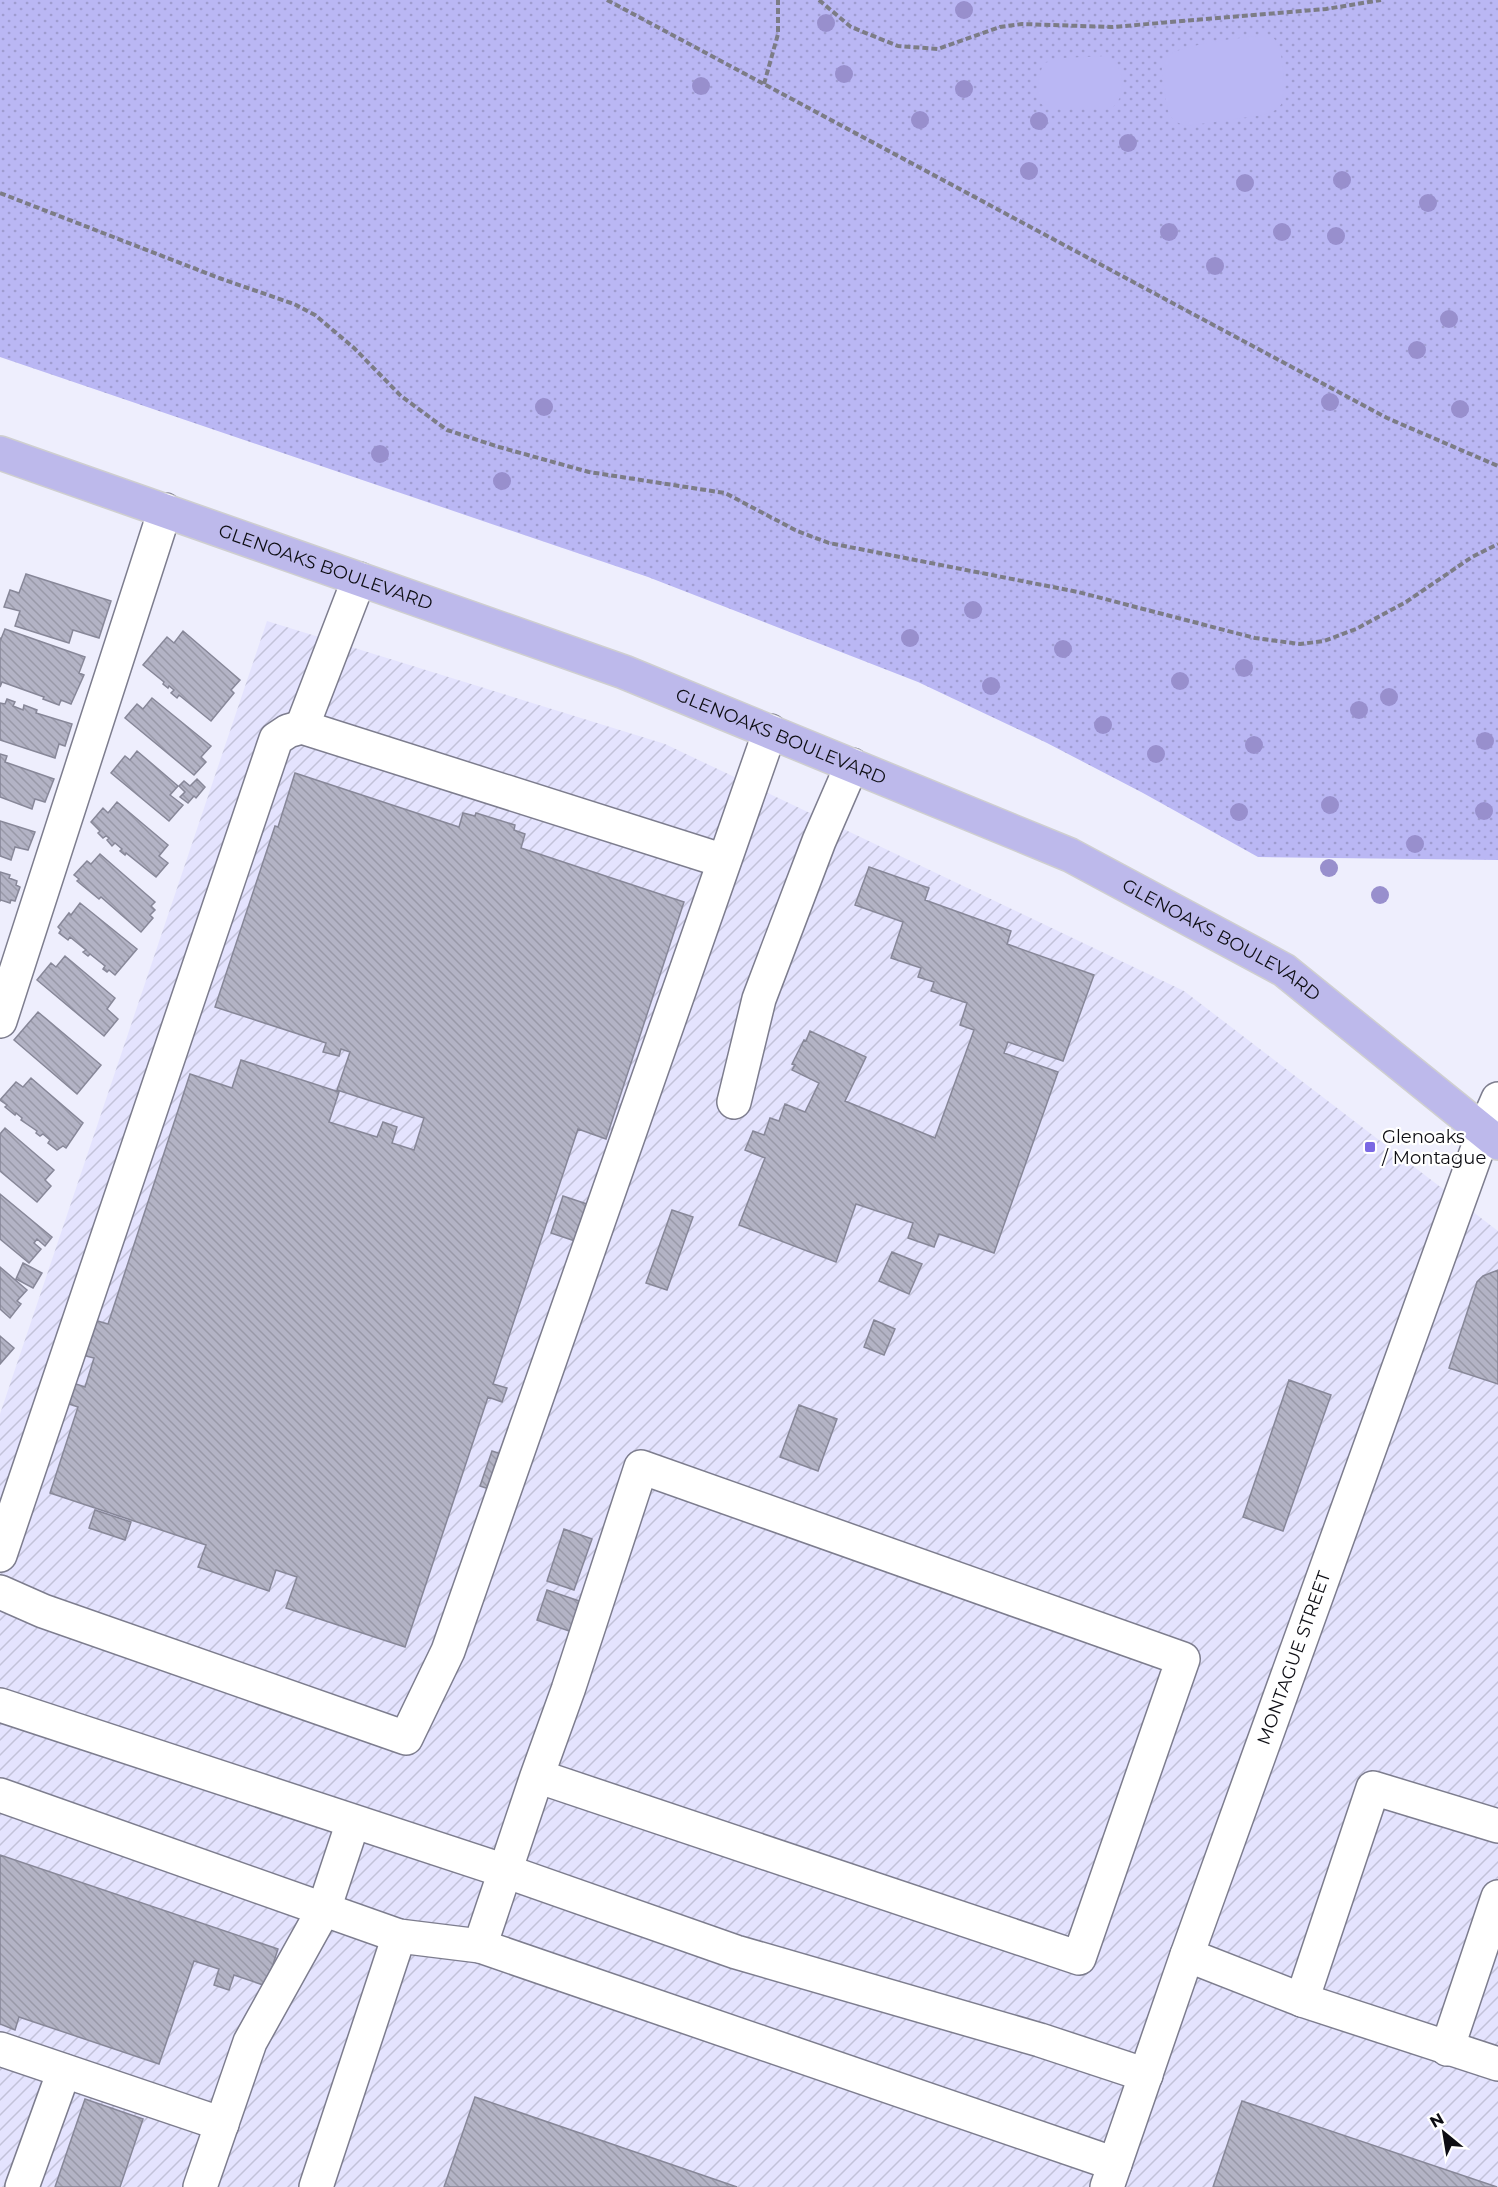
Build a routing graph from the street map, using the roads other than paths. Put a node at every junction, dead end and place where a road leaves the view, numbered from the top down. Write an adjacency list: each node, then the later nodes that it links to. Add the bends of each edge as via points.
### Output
1 (0, 453): 2 (main road, GLENOAKS BOULEVARD)
2 (165, 510): 3 (main road, GLENOAKS BOULEVARD); 8 (street)
3 (359, 579): 4 (street); 5 (main road, GLENOAKS BOULEVARD, via 624,672)
4 (302, 727): 7 (street); 12 (street, via 276,739)
5 (770, 731): 6 (main road, GLENOAKS BOULEVARD); 7 (street)
6 (852, 765): 10 (street, via 759,999); 11 (main road, GLENOAKS BOULEVARD, via 1070,855 1284,970)
7 (724, 861): 13 (street, via 448,1651 406,1738 43,1611)
8 (0, 1020)
9 (1498, 1099): 11 (street, MONTAGUE STREET)
10 (734, 1102)
11 (1491, 1137): 24 (street, MONTAGUE STREET)
12 (0, 1555)
13 (0, 1592)
14 (0, 1705): 17 (street)
15 (537, 1776): 15 (street, via 1079,1958 1182,1659 641,1467); 19 (street)
16 (0, 1795): 21 (street)
17 (353, 1822): 19 (street); 21 (street)
18 (1498, 1826): 25 (street, via 1373,1788)
19 (505, 1871): 23 (street); 30 (street, via 736,1952 1040,2040)
20 (1498, 1897): 27 (street)
21 (324, 1910): 22 (street); 31 (street, via 250,2042)
22 (399, 1936): 23 (street); 35 (street)
23 (480, 1946): 32 (street)
24 (1187, 1955): 25 (street); 30 (street, MONTAGUE STREET)
25 (1302, 2000): 27 (street)
26 (0, 2049): 29 (street)
27 (1447, 2049): 28 (street)
28 (1498, 2064)
29 (64, 2071): 31 (street); 33 (street)
30 (1146, 2075): 32 (street, MONTAGUE STREET)
31 (222, 2124): 34 (street)
32 (1111, 2176)
33 (22, 2187)
34 (200, 2187)
35 (316, 2187)

